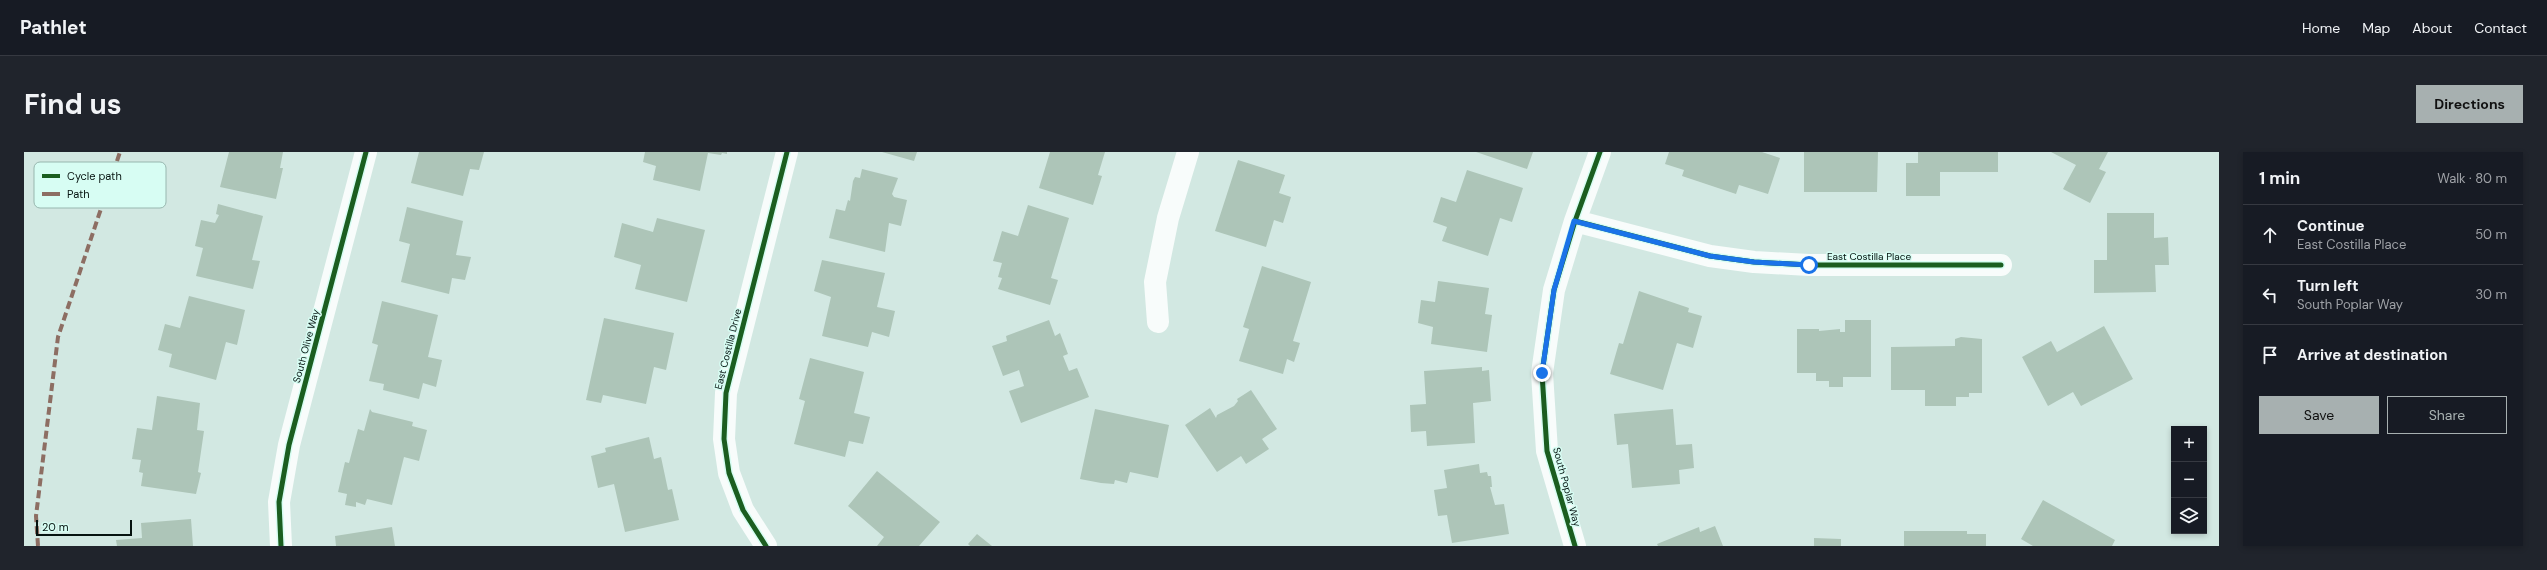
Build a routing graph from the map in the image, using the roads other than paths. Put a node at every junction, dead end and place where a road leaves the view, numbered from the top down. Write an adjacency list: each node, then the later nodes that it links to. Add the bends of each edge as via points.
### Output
1 (366, 152): 8 (street, South Olive Way, via 289,445 279,502)
2 (787, 152): 9 (street, East Costilla Drive, via 726,394 724,439 729,473 743,510)
3 (1188, 152): 7 (street, via 1168,218 1155,282)
4 (1600, 152): 5 (street, South Poplar Way)
5 (1574, 221): 6 (street, East Costilla Place, via 1710,256 1754,262 1809,265); 10 (street, South Poplar Way, via 1554,290 1542,373 1547,451)
6 (2001, 265)
7 (1158, 322)
8 (281, 546)
9 (766, 546)
10 (1575, 546)

